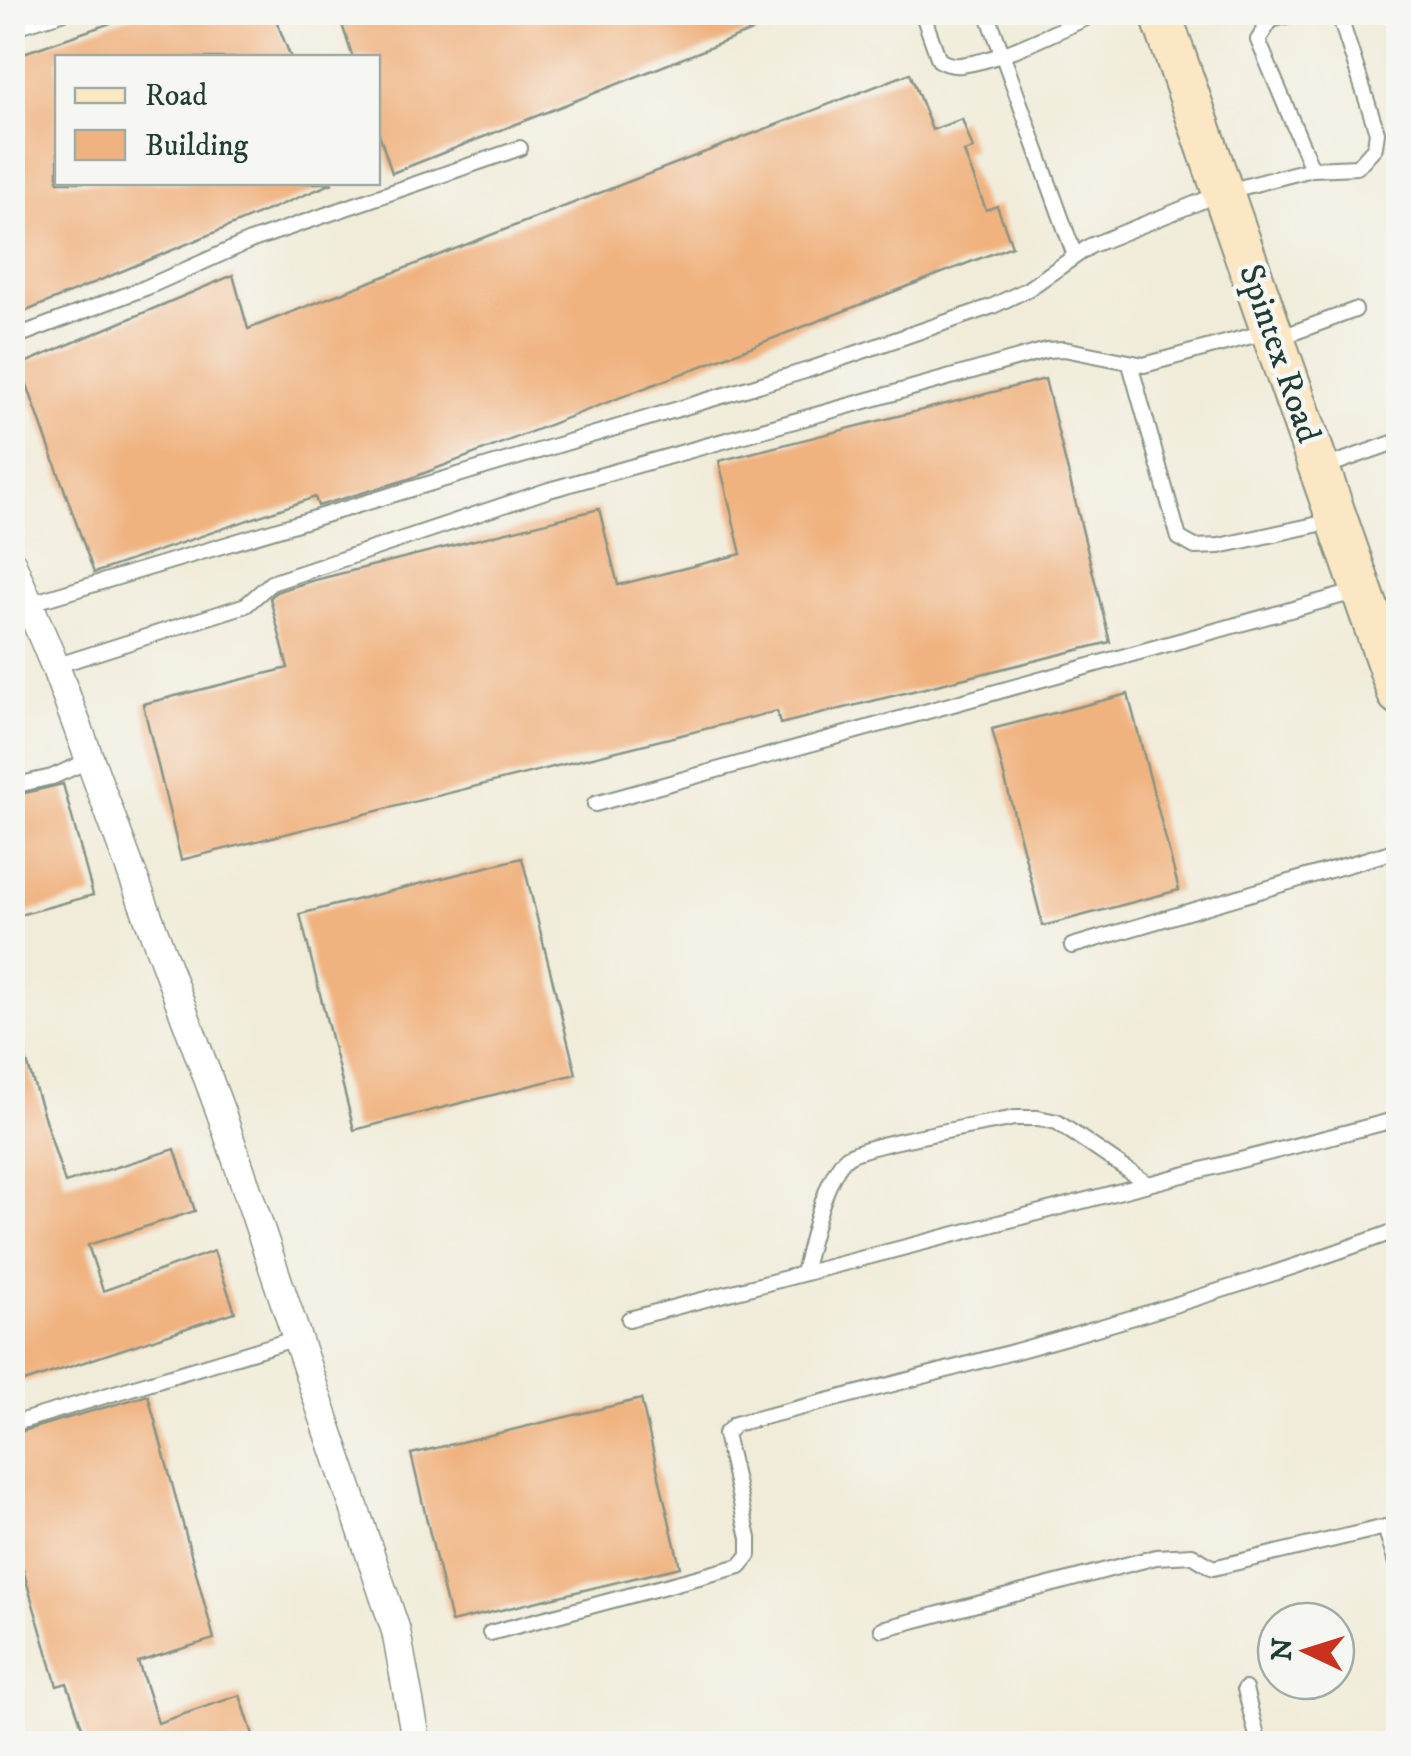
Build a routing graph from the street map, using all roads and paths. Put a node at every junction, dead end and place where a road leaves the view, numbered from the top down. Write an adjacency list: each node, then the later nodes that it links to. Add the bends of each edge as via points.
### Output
1 (65, 12): 8 (lane)
2 (922, 12): 9 (lane, via 939,60 962,65)
3 (987, 12): 9 (lane)
4 (1100, 12): 9 (lane)
5 (1160, 12): 12 (main road, Spintex Road)
6 (1302, 12): 11 (lane, via 1271,20 1258,40)
7 (1329, 12): 11 (lane, via 1341,21 1376,147 1357,167)
8 (12, 28)
9 (1002, 53): 13 (lane)
10 (520, 148): 16 (lane, via 250,242)
11 (1312, 170): 12 (lane)
12 (1224, 192): 13 (lane, via 1118,232); 15 (main road, Spintex Road)
13 (1075, 256): 23 (lane, via 993,306 804,371)
14 (1355, 310): 15 (lane)
15 (1274, 335): 17 (lane); 19 (main road, Spintex Road)
16 (12, 338)
17 (1130, 364): 20 (lane, via 1180,538 1194,547 1220,546); 24 (lane, via 1047,350 822,413 429,529 271,583 246,605)
18 (1398, 441): 19 (lane)
19 (1321, 468): 20 (main road, Spintex Road)
20 (1339, 520): 22 (main road, Spintex Road)
21 (12, 564): 23 (street)
22 (1373, 602): 25 (main road, Spintex Road); 28 (lane)
23 (28, 604): 24 (street)
24 (55, 666): 26 (street)
25 (1398, 694)
26 (90, 760): 27 (lane); 36 (street)
27 (12, 786)
28 (595, 804)
29 (1398, 850): 30 (lane)
30 (1072, 946)
31 (1398, 1118): 32 (lane)
32 (1148, 1184): 34 (lane); 34 (lane, via 1057,1122 1038,1118 871,1148 847,1157 829,1187)
33 (1398, 1230): 41 (lane, via 1123,1320 735,1424 725,1434 750,1555 740,1566)
34 (803, 1273): 35 (lane)
35 (629, 1319)
36 (297, 1338): 37 (lane); 43 (street, via 396,1631)
37 (12, 1424)
38 (1392, 1526): 39 (lane); 40 (lane, via 1213,1568 1192,1555 1156,1557)
39 (1398, 1570)
40 (882, 1629)
41 (490, 1633)
42 (1245, 1690): 44 (lane)
43 (416, 1744)
44 (1258, 1744)

